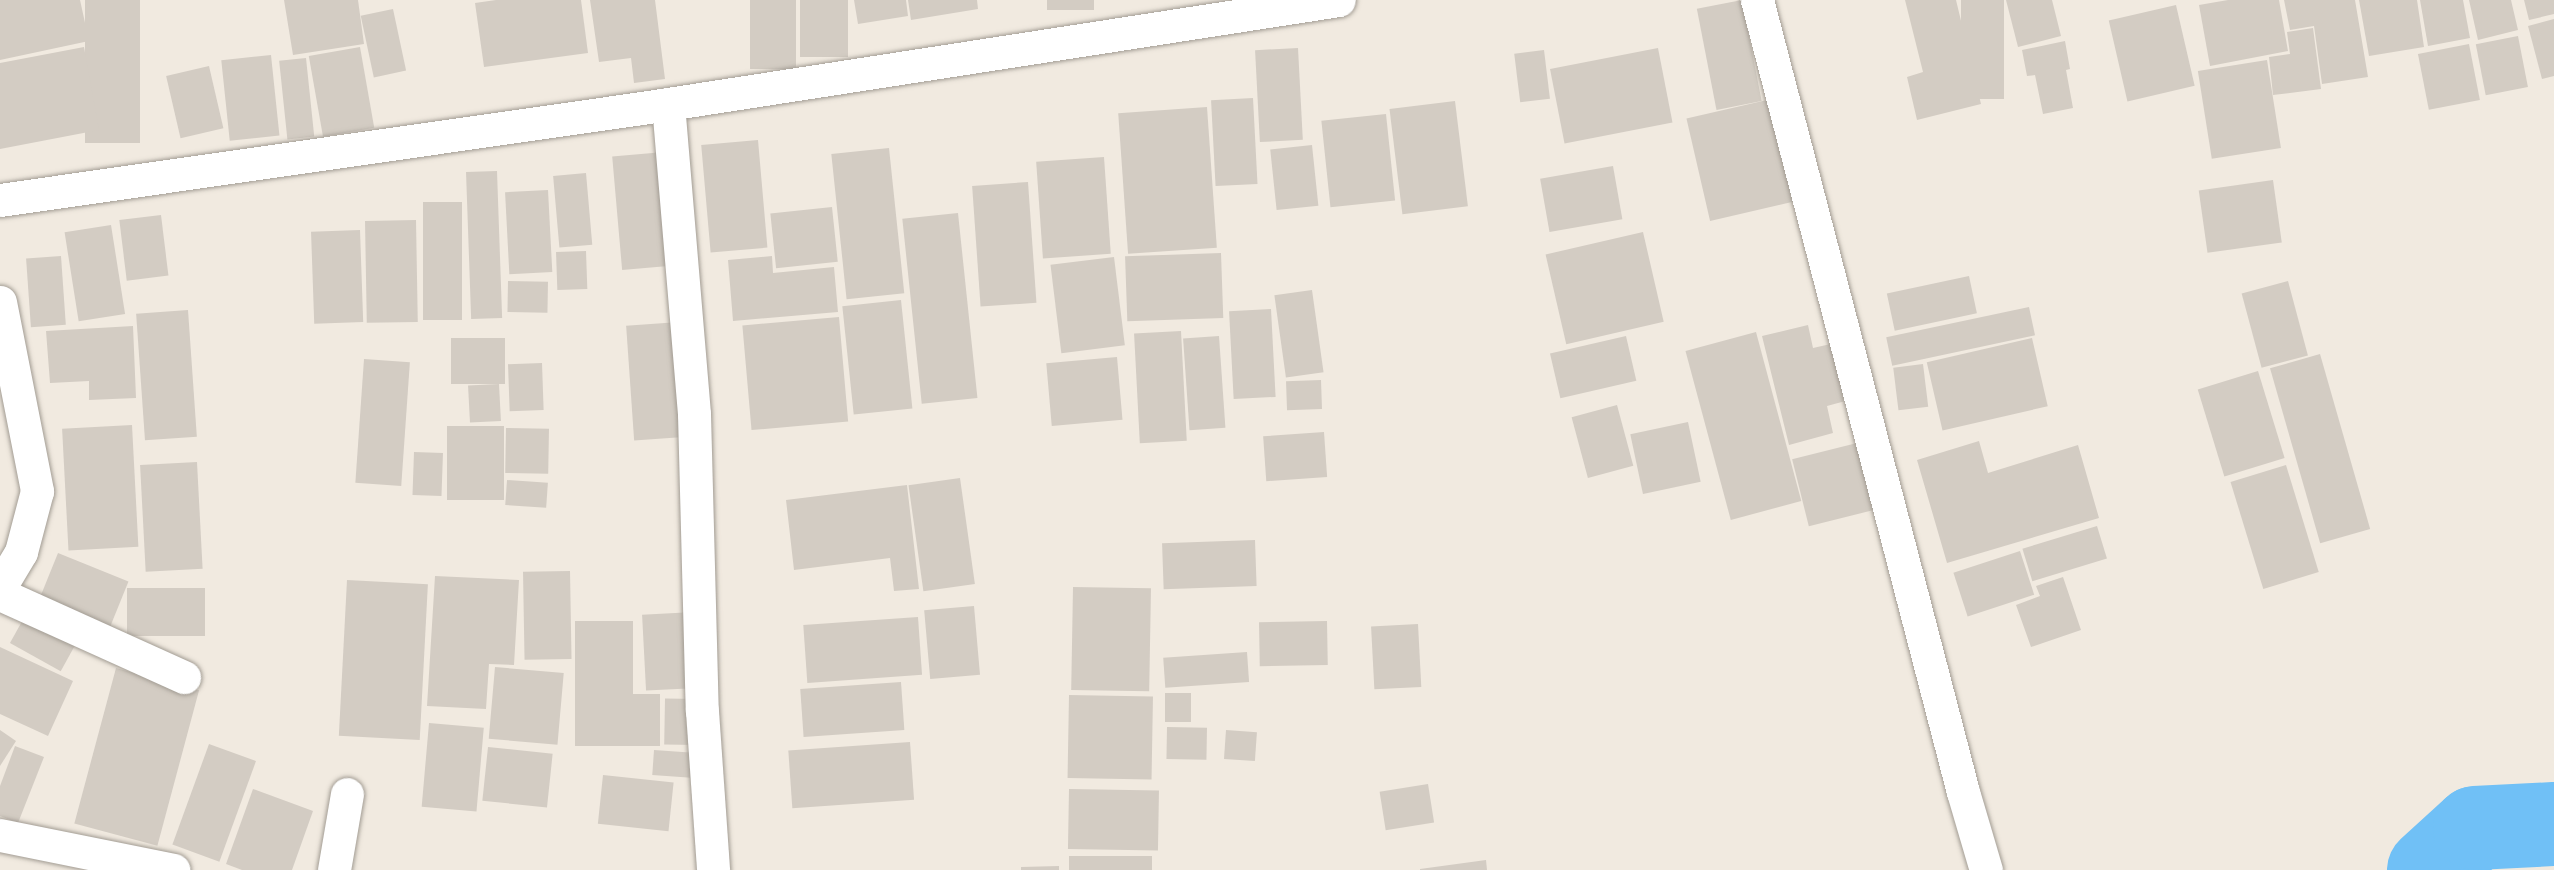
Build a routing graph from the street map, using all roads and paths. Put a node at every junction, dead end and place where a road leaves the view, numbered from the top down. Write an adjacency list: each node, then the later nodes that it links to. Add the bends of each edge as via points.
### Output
1 (1339, 0): 3 (street)
2 (1757, 0): 10 (street)
3 (668, 104): 4 (street); 13 (street, via 694,414 702,711)
4 (0, 200)
5 (0, 302): 6 (street, via 37,491 21,552)
6 (0, 589): 7 (street)
7 (184, 677)
8 (347, 794): 12 (street)
9 (0, 835): 11 (street)
10 (1983, 860)
11 (173, 870)
12 (334, 870)
13 (712, 870)

